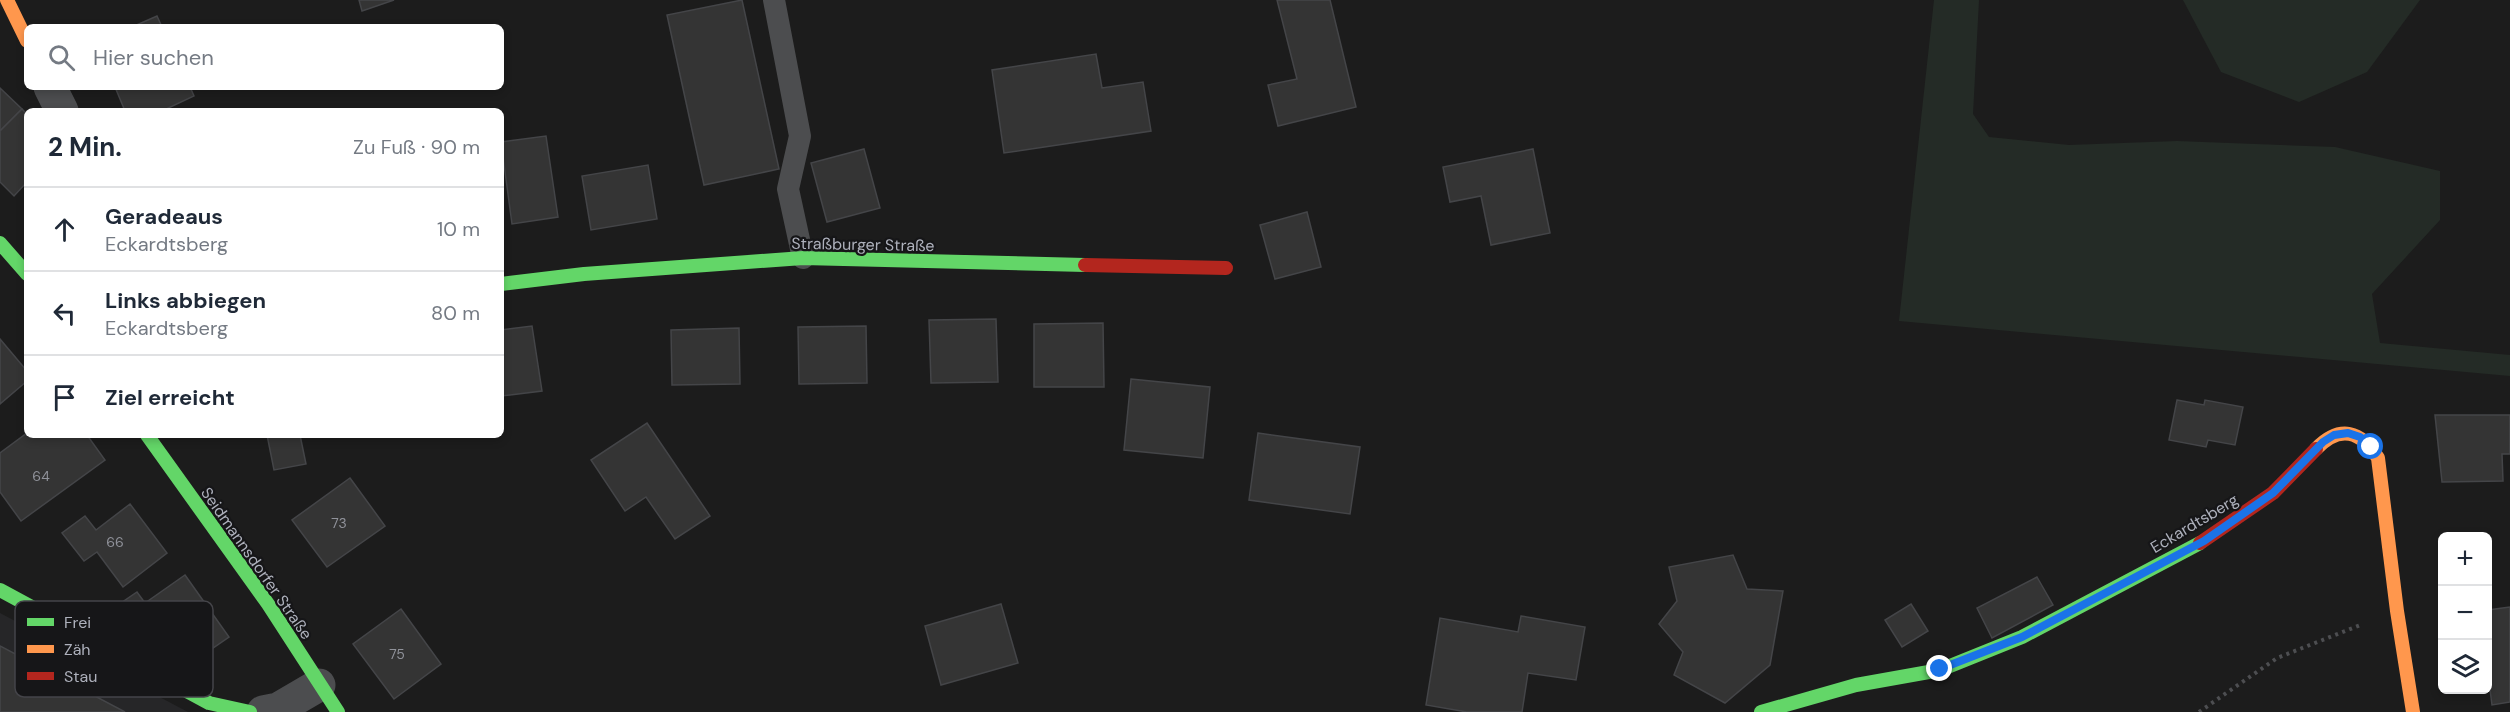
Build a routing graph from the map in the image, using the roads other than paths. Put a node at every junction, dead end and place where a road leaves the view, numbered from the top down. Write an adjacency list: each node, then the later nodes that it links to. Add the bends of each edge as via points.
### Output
1 (7, 0): 3 (street)
2 (774, 0): 7 (lane, via 800,136 788,189)
3 (24, 35)
4 (52, 90): 5 (street)
5 (60, 108)
6 (0, 243): 9 (street)
7 (803, 258): 8 (street, Straßburger Straße); 10 (street, Straßburger Straße)
8 (1226, 268)
9 (24, 271)
10 (504, 284)
11 (149, 438): 14 (street, Seidmannsdorfer Straße, via 268,604)
12 (0, 590): 13 (street)
13 (20, 601)
14 (319, 685): 17 (street, via 278,709); 18 (street, Seidmannsdorfer Straße)
15 (198, 697): 16 (street)
16 (250, 712)
17 (263, 712)
18 (338, 712)
19 (1761, 712): 20 (street, Eckardtsberg, via 1856,686 1940,669 2022,637 2204,541 2273,493 2323,442 2348,433 2360,437 2378,459)
20 (2413, 712)

